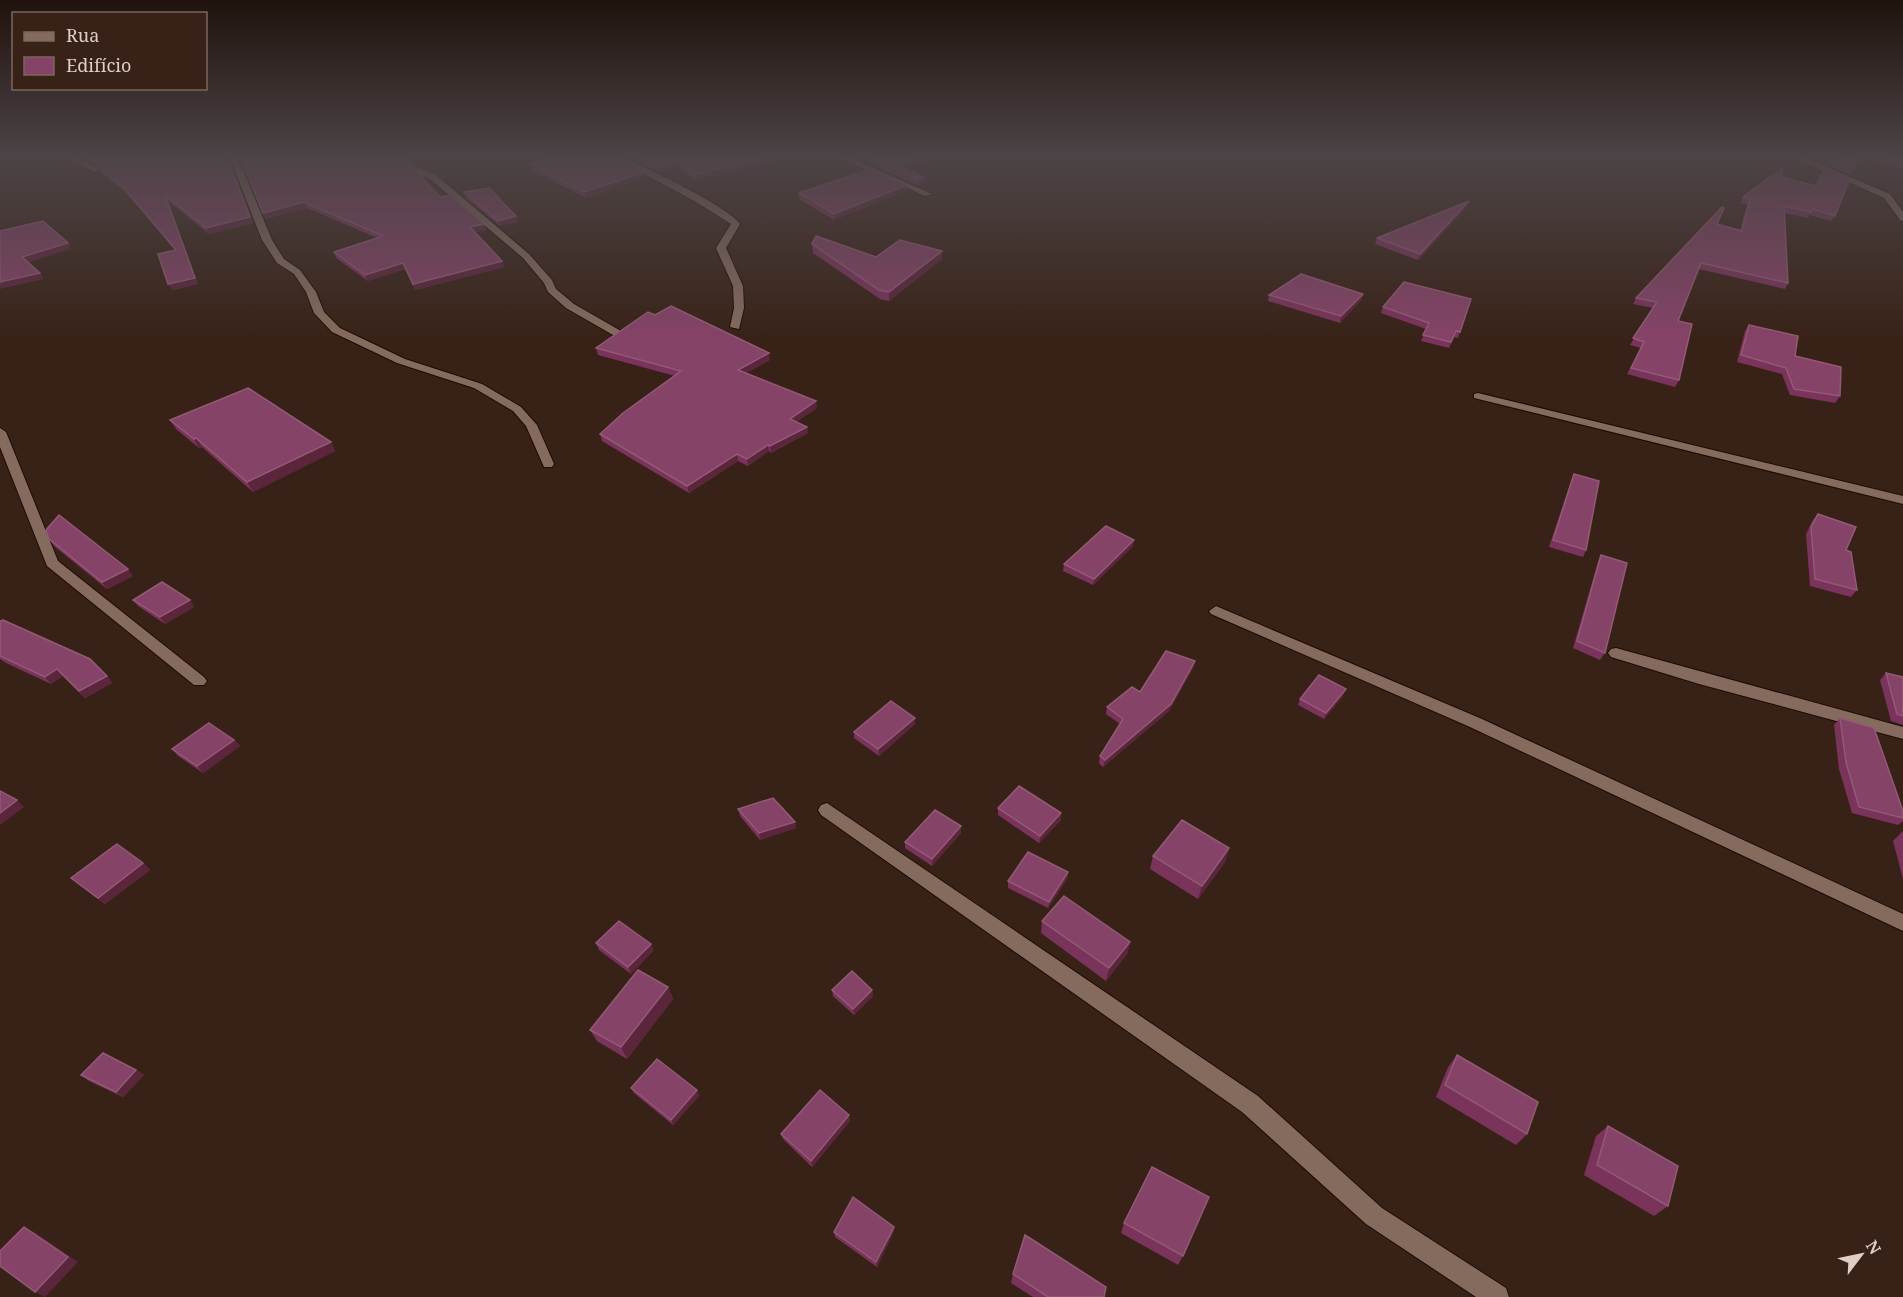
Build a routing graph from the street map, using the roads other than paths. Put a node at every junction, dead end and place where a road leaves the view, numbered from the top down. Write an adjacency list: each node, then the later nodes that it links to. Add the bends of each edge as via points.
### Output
1 (258, 219): 8 (street, via 280,261 297,272 319,313 336,330 401,361 477,386 517,409 531,425)
2 (482, 219): 5 (street, via 526,256 549,282 551,290)
3 (731, 219): 4 (street, via 736,224 721,248 735,277 739,315)
4 (735, 327)
5 (617, 333)
6 (1478, 396): 9 (street)
7 (0, 432): 12 (street, via 52,563)
8 (548, 464)
9 (1903, 500)
10 (1216, 611): 15 (street, via 1378,678 1634,794)
11 (1616, 653): 13 (street)
12 (199, 681)
13 (1903, 733)
14 (827, 810): 16 (street, via 1250,1104 1374,1216)
15 (1903, 923)
16 (1497, 1297)

